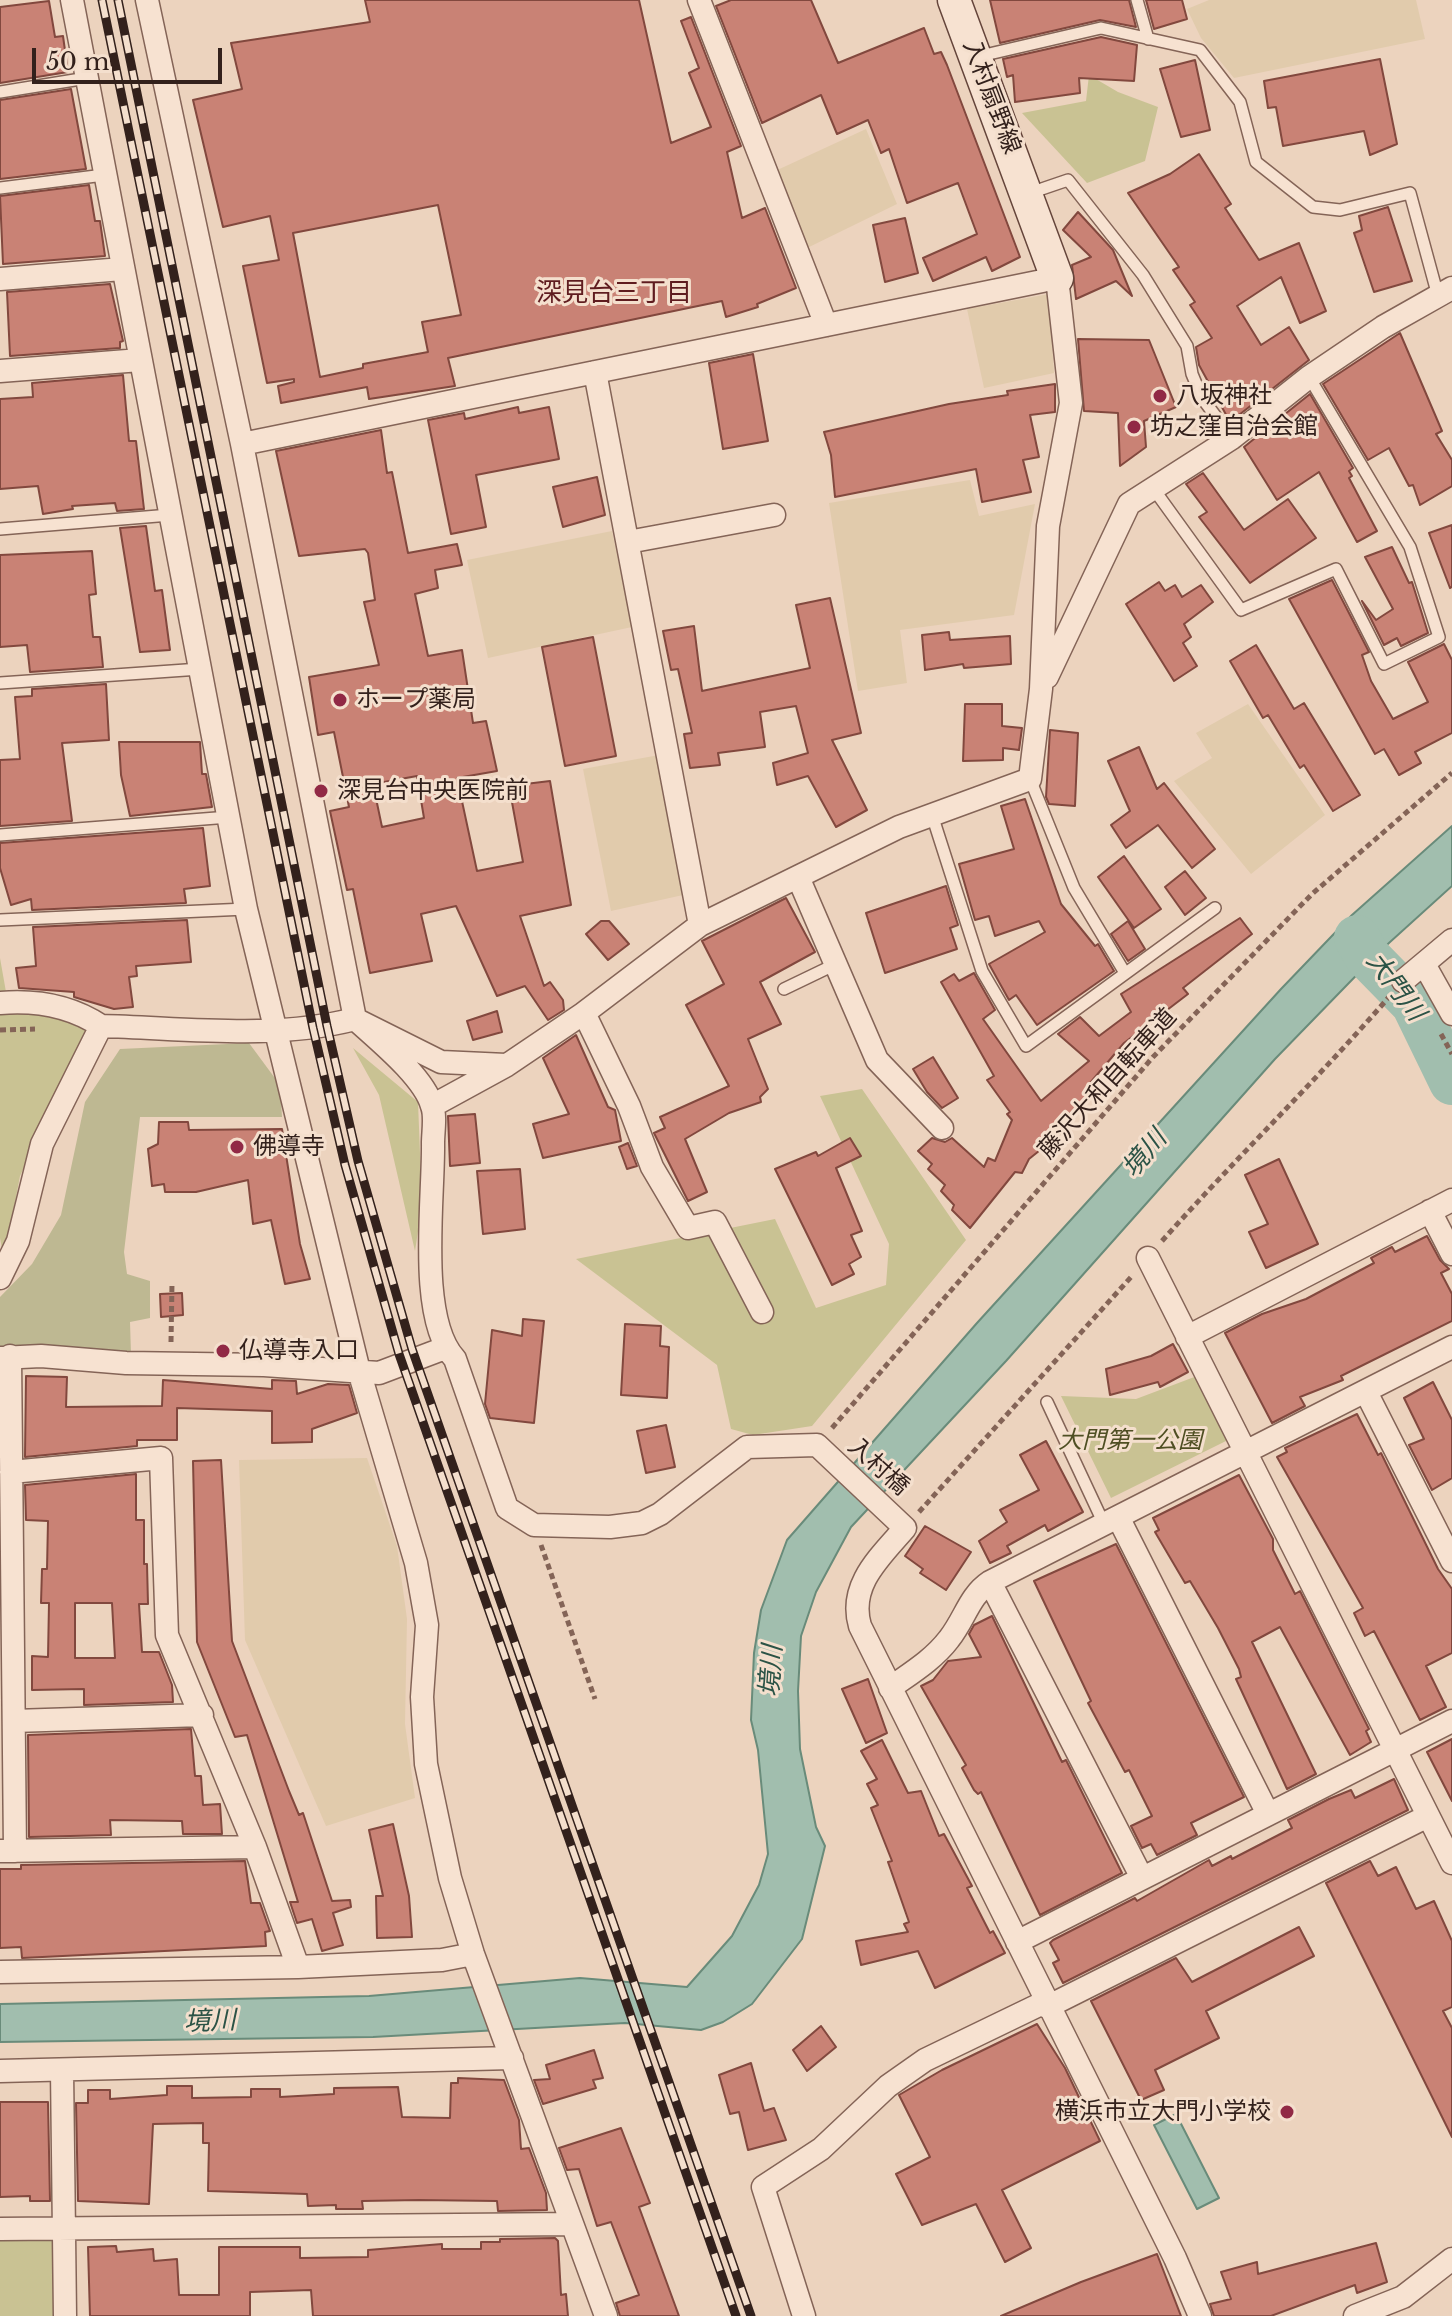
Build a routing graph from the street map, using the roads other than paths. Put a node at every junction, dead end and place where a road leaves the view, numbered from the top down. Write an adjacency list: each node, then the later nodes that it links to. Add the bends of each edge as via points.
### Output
1 (72, 0): 8 (street)
2 (147, 0): 23 (street)
3 (699, 0): 17 (street)
4 (954, 0): 7 (street, 入村扇野線)
5 (1137, 0): 6 (lane)
6 (1148, 39): 7 (lane, via 1101,28); 16 (lane, via 1200,50 1240,102 1256,162 1313,207 1340,210 1410,193)
7 (975, 57): 12 (street, 入村扇野線)
8 (87, 78): 9 (lane); 10 (street)
9 (0, 92)
10 (104, 175): 11 (lane); 13 (street)
11 (0, 188)
12 (1027, 194): 14 (street, 入村扇野線); 22 (lane, via 1068,180 1143,275 1187,346 1202,398)
13 (122, 269): 15 (street); 18 (street)
14 (1057, 278): 17 (street); 31 (street, via 1071,403 1048,526)
15 (0, 279)
16 (1445, 292): 21 (street)
17 (826, 325): 20 (street)
18 (140, 360): 19 (street); 25 (street)
19 (0, 371)
20 (595, 372): 23 (street); 28 (street)
21 (1309, 377): 22 (street); 24 (lane, via 1410,547 1439,637 1384,664 1336,569 1241,610)
22 (1232, 438): 24 (street)
23 (242, 444): 50 (street)
24 (1153, 487): 31 (street, via 1129,504)
25 (170, 515): 27 (lane); 29 (street)
26 (774, 515): 28 (street)
27 (0, 529)
28 (628, 542): 40 (street)
29 (200, 669): 30 (lane); 34 (street)
30 (0, 683)
31 (1041, 689): 32 (street)
32 (1030, 779): 33 (street); 44 (lane, via 1074,888)
33 (932, 815): 36 (street); 44 (lane, via 982,971 1026,1046)
34 (229, 817): 35 (lane); 38 (street)
35 (0, 835)
36 (798, 877): 40 (street); 42 (street)
37 (1215, 908): 44 (lane)
38 (246, 909): 39 (lane); 52 (street)
39 (0, 920)
40 (700, 925): 48 (street)
41 (1452, 940): 43 (street)
42 (838, 963): 46 (lane); 55 (street, via 877,1060)
43 (1424, 964): 45 (street); 49 (street)
44 (1125, 973)
45 (1403, 981)
46 (784, 989)
47 (0, 1003): 51 (street, via 30,1001 84,1015)
48 (584, 1013): 53 (street); 61 (street, via 673,1203 688,1228 715,1222)
49 (1452, 1014)
50 (355, 1019): 52 (street); 53 (street, via 441,1062); 54 (street, via 404,1064)
51 (101, 1026): 52 (street); 60 (street, via 42,1144 18,1241)
52 (276, 1030): 66 (street)
53 (507, 1065): 54 (street)
54 (432, 1106): 64 (street, via 429,1273)
55 (942, 1128)
56 (1452, 1200): 57 (street)
57 (1430, 1211): 58 (street); 62 (street)
58 (1452, 1254)
59 (1148, 1258): 62 (street)
60 (0, 1278)
61 (762, 1312)
62 (1187, 1337): 69 (street)
63 (1452, 1347): 67 (street)
64 (445, 1348): 66 (street, via 379,1373); 74 (street, 入村橋, via 455,1359 507,1508 534,1525 642,1523 747,1447 820,1449 905,1528 866,1574 855,1610)
65 (5, 1357): 66 (street); 70 (street)
66 (359, 1371): 86 (street, via 416,1563 427,1625 422,1697 426,1764 450,1878)
67 (1366, 1392): 69 (street); 72 (street)
68 (1047, 1402): 71 (lane)
69 (1245, 1452): 71 (street); 78 (street)
70 (11, 1472): 75 (street, via 161,1458 167,1635); 76 (street)
71 (1111, 1521): 73 (street); 79 (street)
72 (1452, 1561)
73 (990, 1582): 74 (street, via 977,1591 931,1659); 84 (street)
74 (890, 1688): 85 (street)
75 (202, 1715): 76 (street); 81 (street)
76 (14, 1721): 82 (street)
77 (1452, 1721): 78 (street)
78 (1395, 1750): 79 (street); 80 (street)
79 (1268, 1814): 84 (street)
80 (1428, 1816): 83 (street); 89 (street)
81 (255, 1847): 82 (street); 87 (street)
82 (8, 1851)
83 (1452, 1863)
84 (1142, 1878): 85 (street)
85 (1017, 1942): 89 (street)
86 (473, 1954): 87 (street); 90 (street)
87 (298, 1967): 88 (street)
88 (0, 1972)
89 (1046, 2004): 99 (street, via 925,2060 888,2086 821,2149 763,2187); 100 (street)
90 (511, 2054): 91 (street); 93 (street)
91 (62, 2070): 92 (street); 94 (street)
92 (0, 2071)
93 (572, 2224): 94 (street); 98 (street)
94 (64, 2228): 95 (street); 97 (street)
95 (0, 2229)
96 (1452, 2259): 101 (street, via 1403,2297)
97 (65, 2316)
98 (606, 2316)
99 (804, 2316)
100 (1200, 2316)
101 (1355, 2316)

